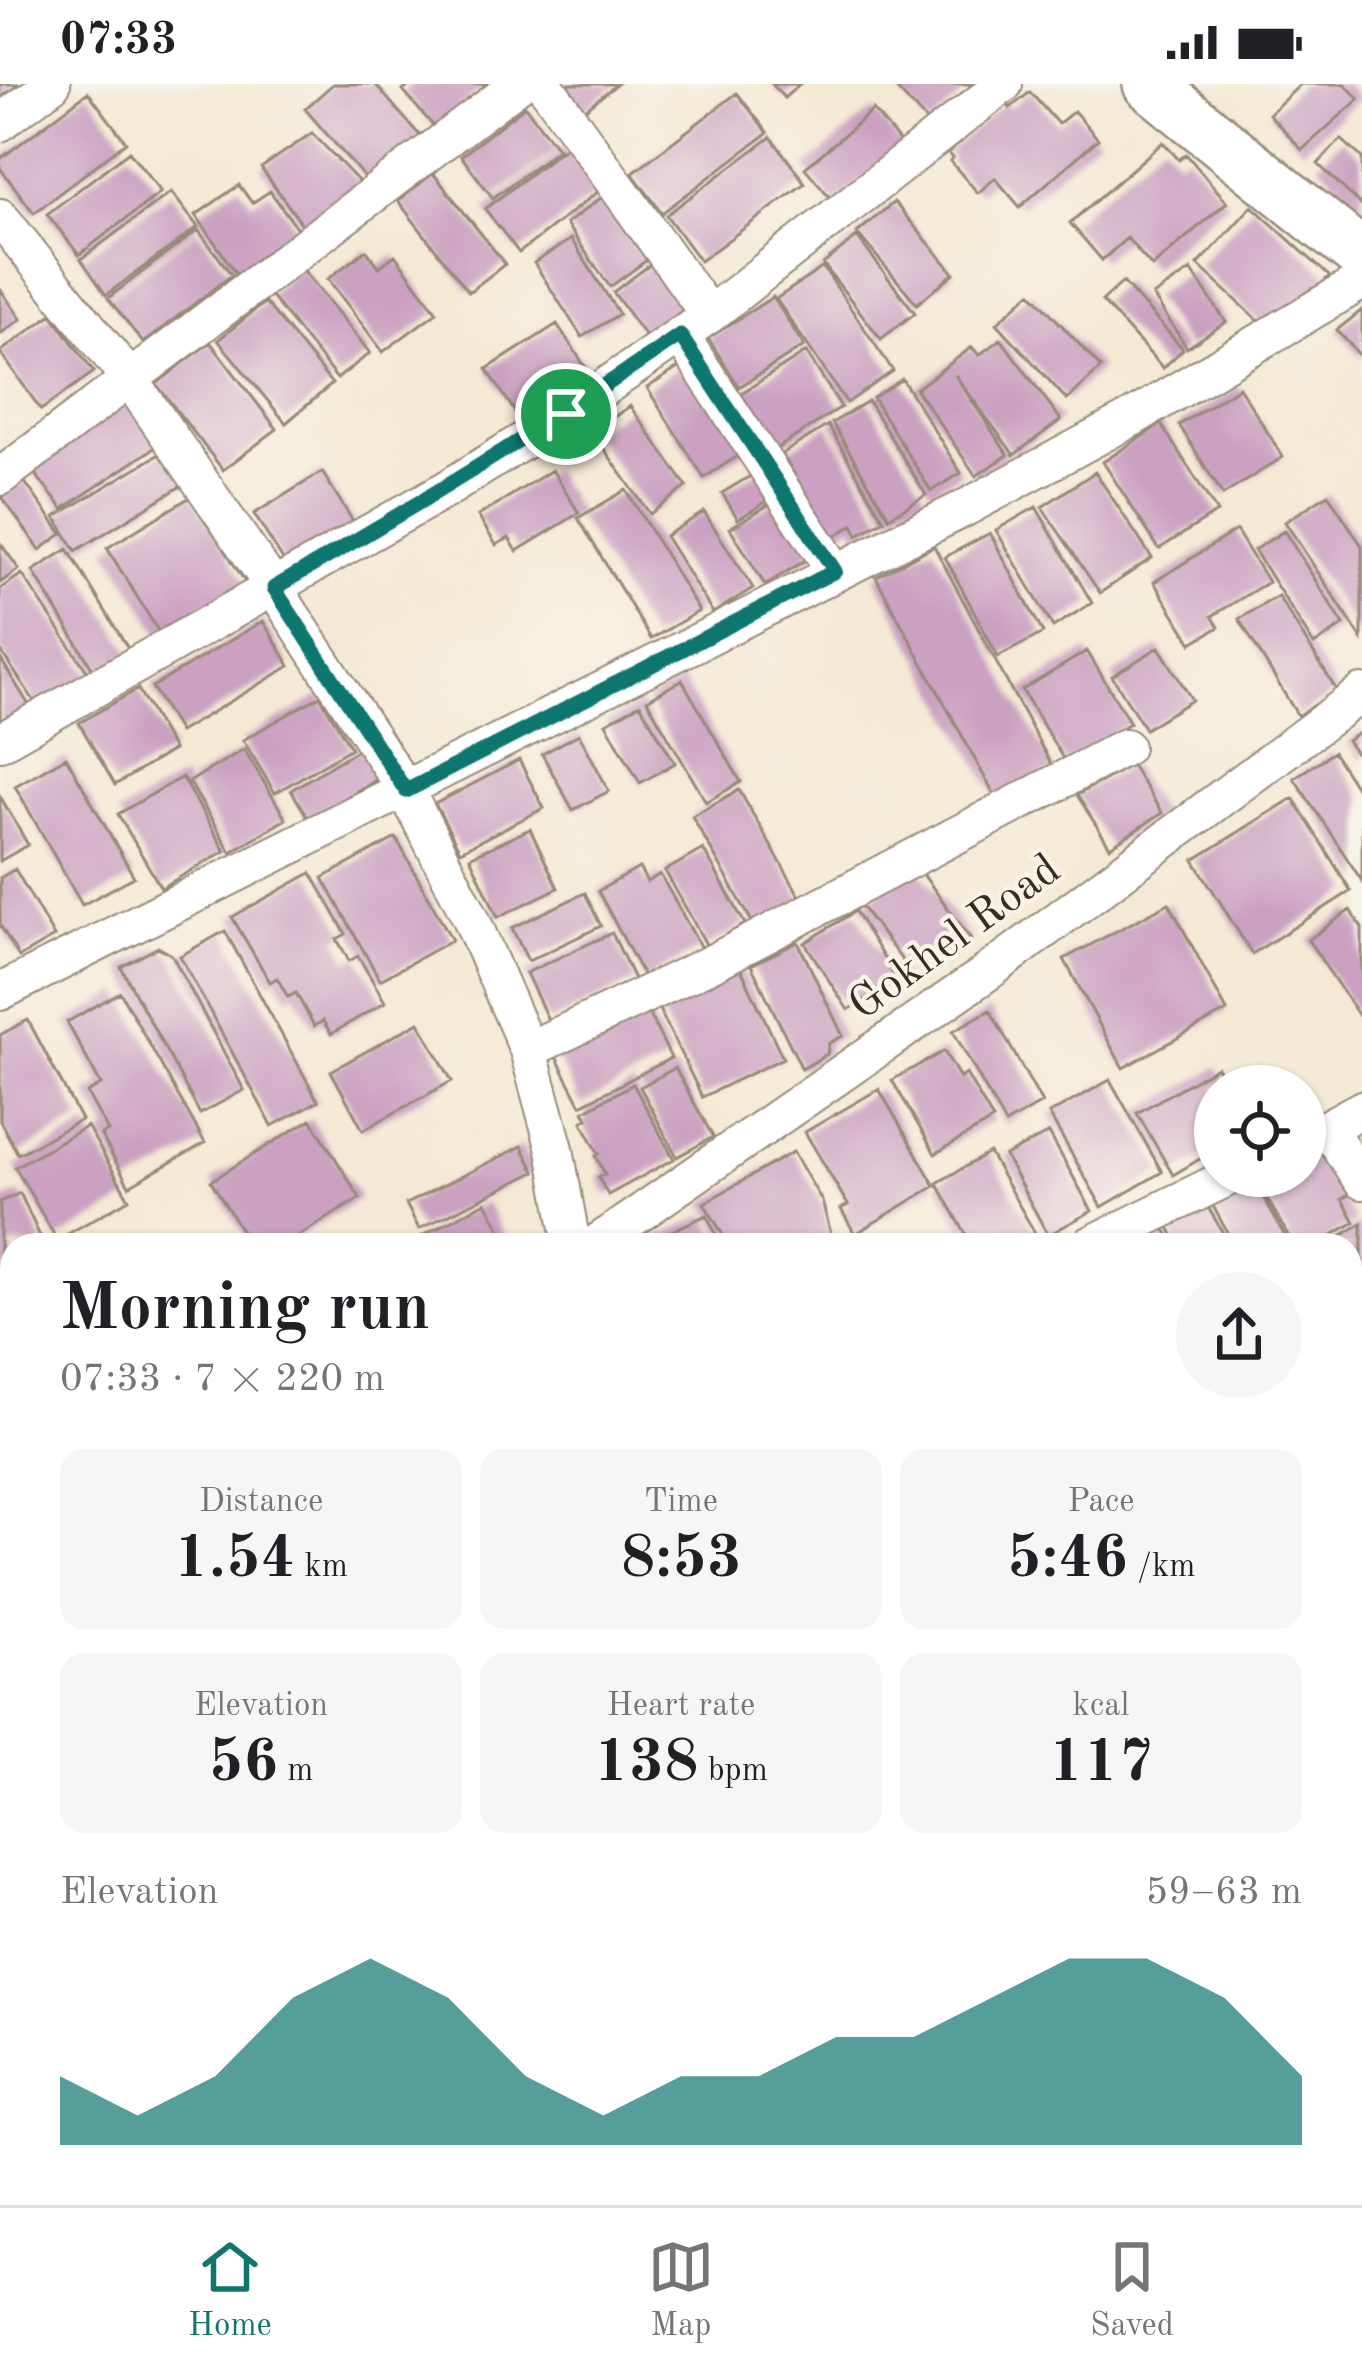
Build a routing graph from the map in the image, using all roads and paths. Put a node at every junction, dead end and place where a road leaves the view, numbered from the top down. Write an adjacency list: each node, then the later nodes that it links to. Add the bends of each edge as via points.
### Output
1 (52, 84): 6 (street)
2 (519, 84): 11 (street)
3 (544, 84): 10 (street)
4 (1004, 84): 10 (street)
5 (1149, 84): 8 (street)
6 (0, 123)
7 (0, 217): 11 (street)
8 (1362, 256)
9 (1362, 281): 13 (street, via 1090,440)
10 (695, 325): 13 (street); 14 (street, via 446,489)
11 (129, 378): 12 (street); 14 (street)
12 (0, 477)
13 (835, 571): 18 (street)
14 (274, 588): 16 (street); 18 (street)
15 (1362, 693): 27 (street, Gokhel Road, via 988,971)
16 (0, 742)
17 (1125, 747): 20 (street)
18 (406, 791): 19 (street); 20 (street)
19 (0, 992)
20 (528, 1050): 26 (street)
21 (1362, 1109): 22 (street)
22 (1326, 1128)
23 (1326, 1143): 24 (street)
24 (1362, 1181)
25 (1194, 1194): 28 (street)
26 (570, 1233)
27 (611, 1233)
28 (1115, 1233)

